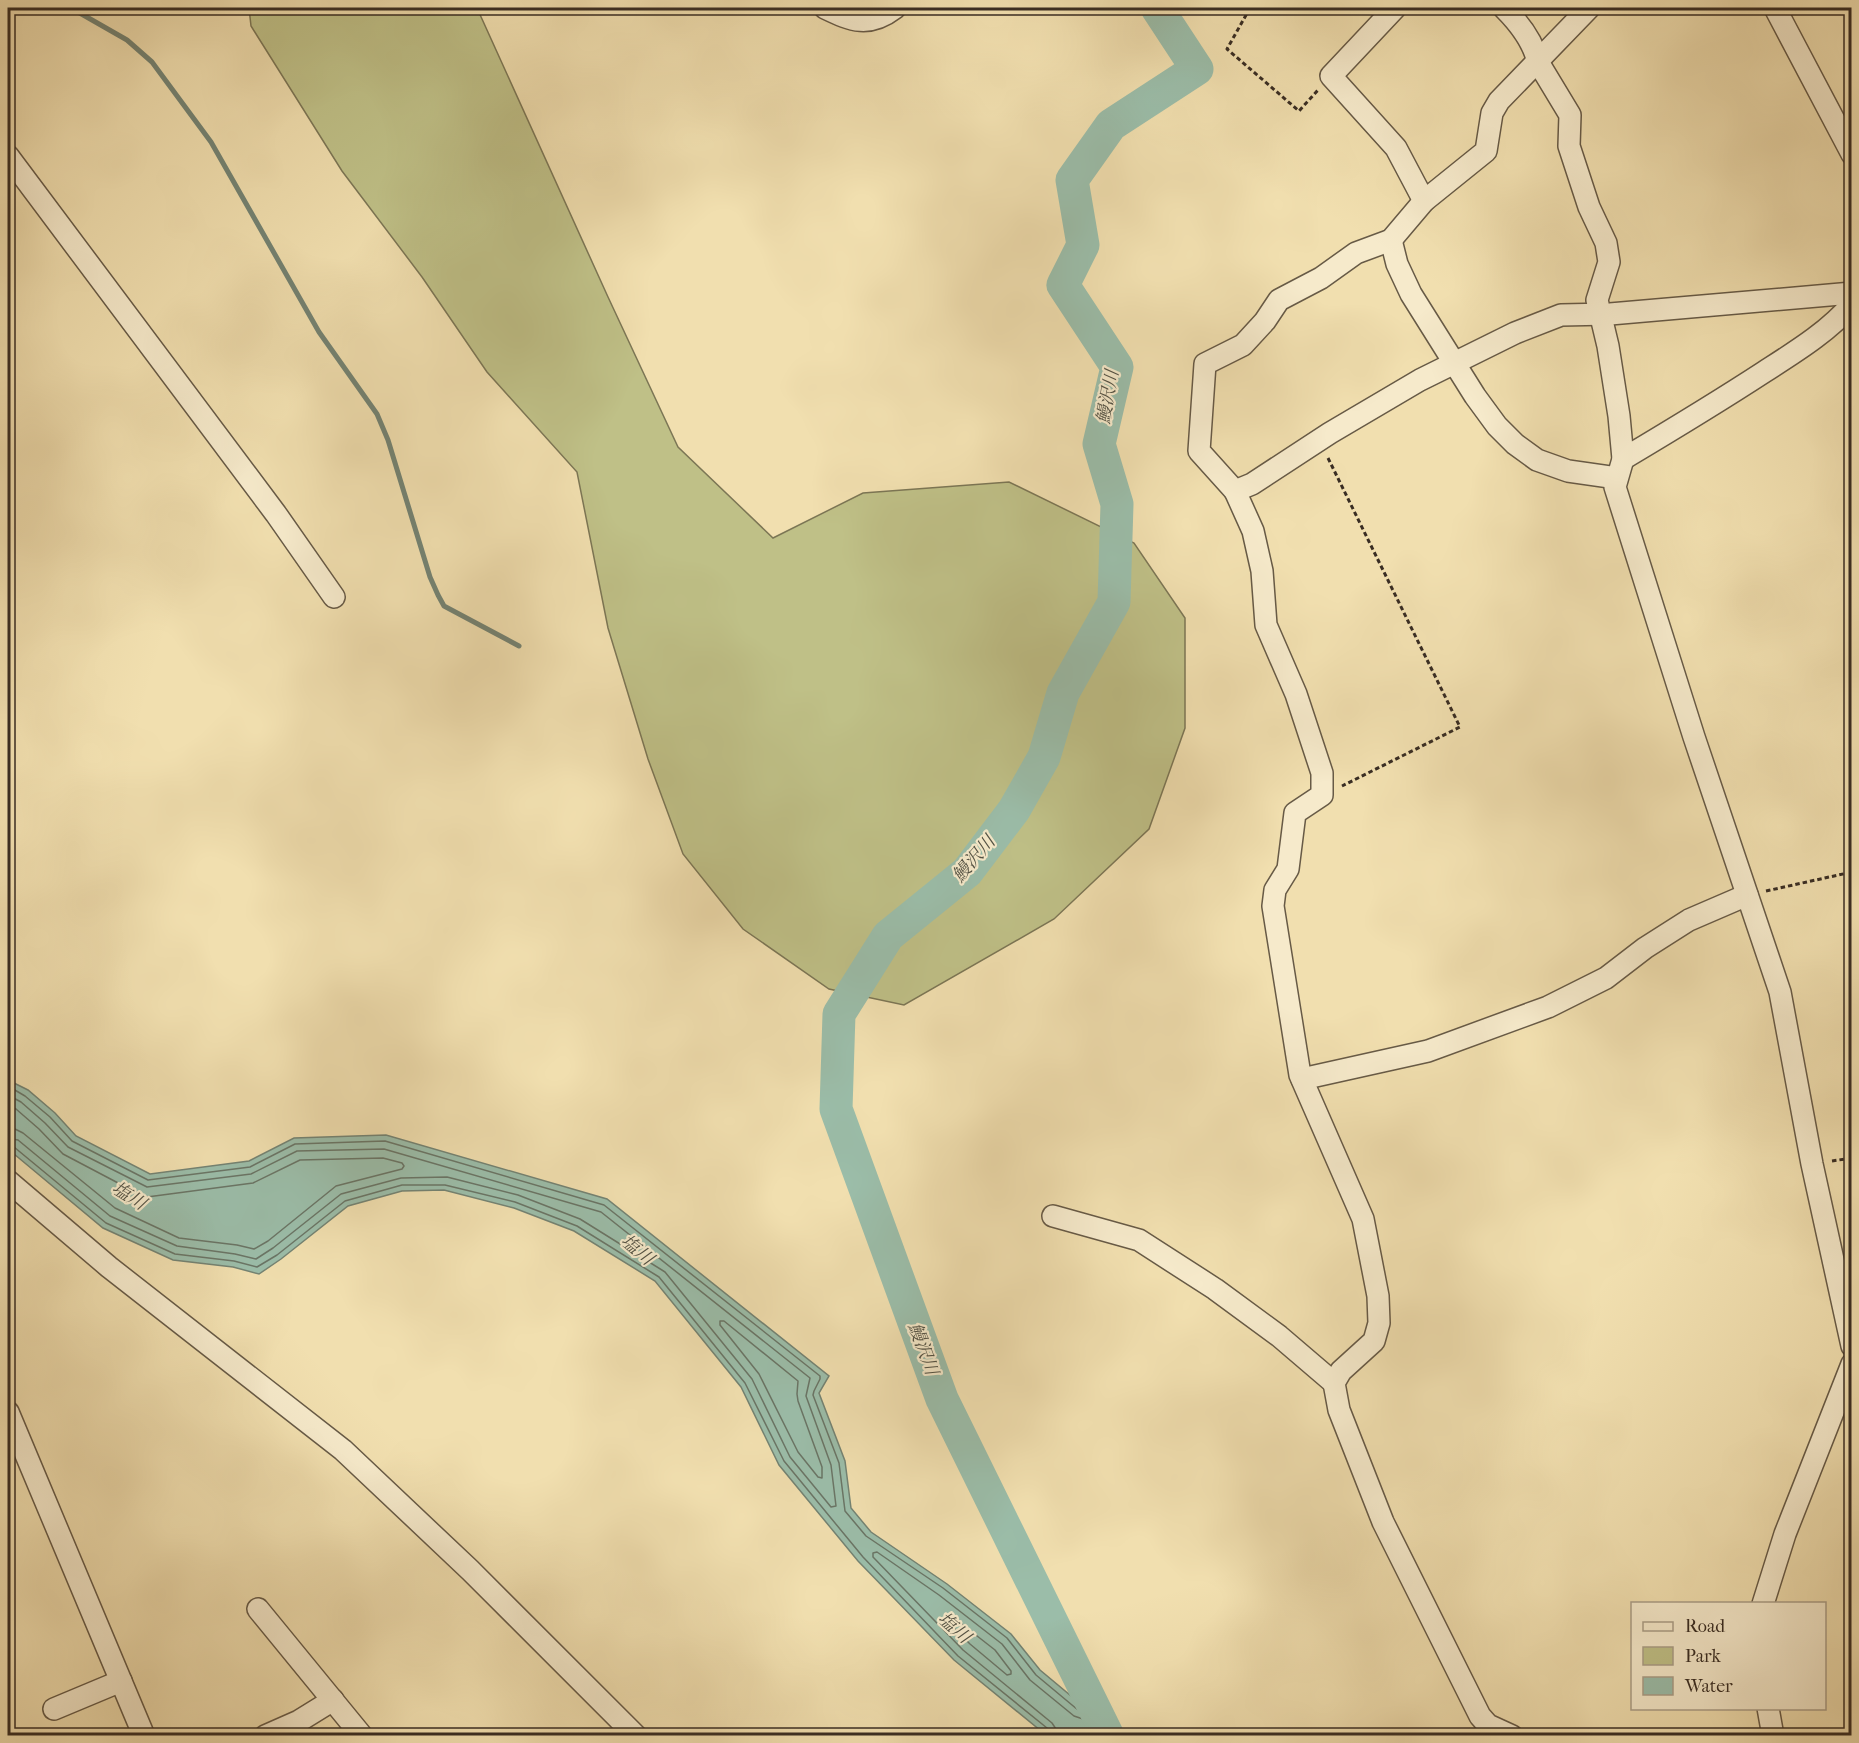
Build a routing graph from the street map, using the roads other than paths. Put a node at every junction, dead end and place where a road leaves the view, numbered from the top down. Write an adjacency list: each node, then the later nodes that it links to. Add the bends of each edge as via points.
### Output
1 (825, 8): 2 (street, via 866,21)
2 (895, 8)
3 (1395, 8): 10 (street, via 1331,76 1396,148)
4 (1504, 8): 7 (street, via 1520,24)
5 (1589, 8): 7 (street)
6 (1775, 8): 8 (street)
7 (1538, 62): 10 (street, via 1492,112 1486,151); 14 (street, via 1570,115 1569,146 1589,207 1606,243 1609,262 1597,300)
8 (1851, 154)
9 (8, 156): 18 (street)
10 (1424, 201): 11 (street)
11 (1391, 240): 15 (street, via 1411,294); 17 (street, via 1356,254 1279,300 1243,345 1205,364 1199,451)
12 (1851, 293): 14 (street)
13 (1851, 304): 16 (street, via 1841,317 1805,345 1686,421)
14 (1600, 313): 15 (street, via 1561,315); 16 (street, via 1619,416)
15 (1455, 363): 16 (street, via 1497,426 1537,460 1568,471); 17 (street)
16 (1620, 469): 19 (street, via 1615,487)
17 (1235, 491): 20 (street, via 1253,531 1262,571 1266,626 1296,694 1322,773 1322,795 1295,813 1288,868 1275,890 1273,906)
18 (334, 597)
19 (1747, 895): 20 (street, via 1689,920 1606,978 1548,1007 1428,1051); 23 (street, via 1780,992)
20 (1302, 1079): 25 (street, via 1363,1219 1378,1296 1379,1323 1374,1341 1341,1371)
21 (8, 1181): 37 (street, via 109,1267 343,1450)
22 (1053, 1216): 25 (street, via 1139,1240 1156,1250 1278,1336)
23 (1851, 1346)
24 (1851, 1364): 27 (street, via 1785,1534)
25 (1334, 1383): 38 (street, via 1339,1410 1383,1522 1480,1716 1488,1725)
26 (8, 1412): 29 (street)
27 (1764, 1602)
28 (258, 1609): 30 (street)
29 (121, 1681): 31 (street); 34 (street)
30 (333, 1700): 33 (street); 36 (street)
31 (54, 1709)
32 (1768, 1710): 39 (street)
33 (303, 1728): 35 (street)
34 (144, 1736)
35 (266, 1736)
36 (362, 1736)
37 (636, 1736)
38 (1512, 1736)
39 (1773, 1736)

